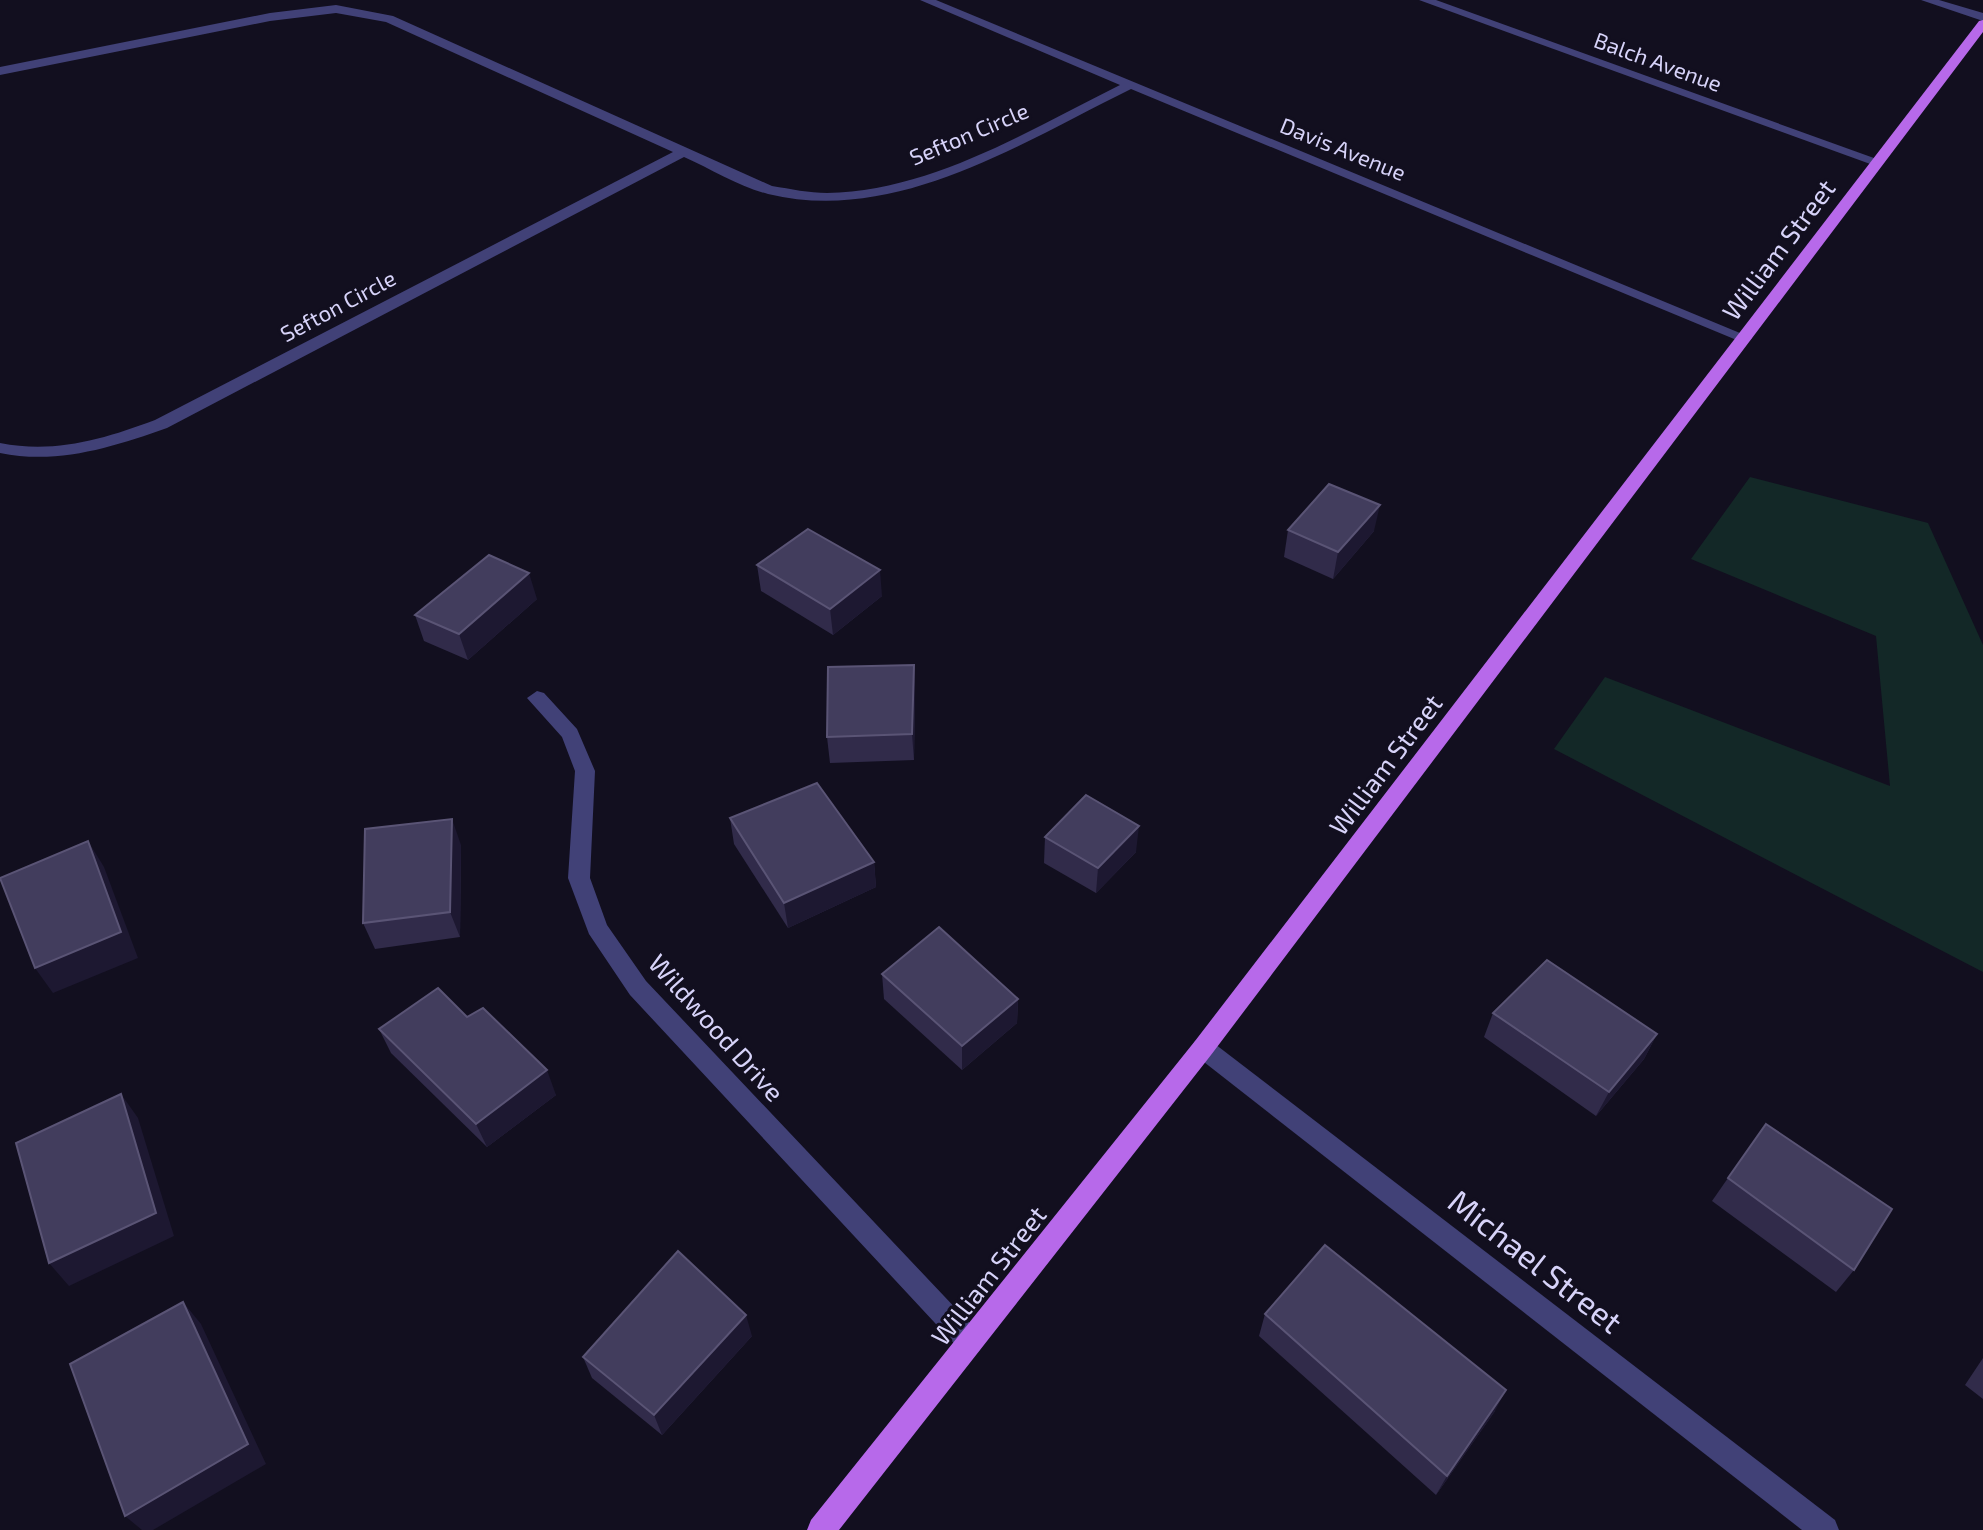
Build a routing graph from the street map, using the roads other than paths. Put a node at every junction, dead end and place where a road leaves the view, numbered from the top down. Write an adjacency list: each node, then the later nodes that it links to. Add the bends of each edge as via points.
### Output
1 (926, 0): 7 (street, Davis Avenue)
2 (1425, 0): 9 (street, Balch Avenue)
3 (1927, 0): 4 (street)
4 (1983, 17)
5 (1983, 24): 9 (main road, William Street)
6 (0, 71): 8 (street, Sefton Circle, via 270,17 336,9 389,19)
7 (1129, 85): 8 (street, Sefton Circle, via 953,169 892,189 829,197 769,190); 10 (street, Davis Avenue)
8 (683, 152): 11 (street, Sefton Circle, via 161,424 115,441 65,450)
9 (1878, 162): 10 (main road, William Street)
10 (1744, 338): 13 (main road, William Street)
11 (0, 448)
12 (537, 698): 14 (street, Wildwood Drive, via 570,734 585,771 579,878 597,928 638,988)
13 (1203, 1048): 14 (main road, William Street); 16 (street, Michael Street)
14 (970, 1342): 15 (main road, William Street)
15 (821, 1530)
16 (1825, 1530)

